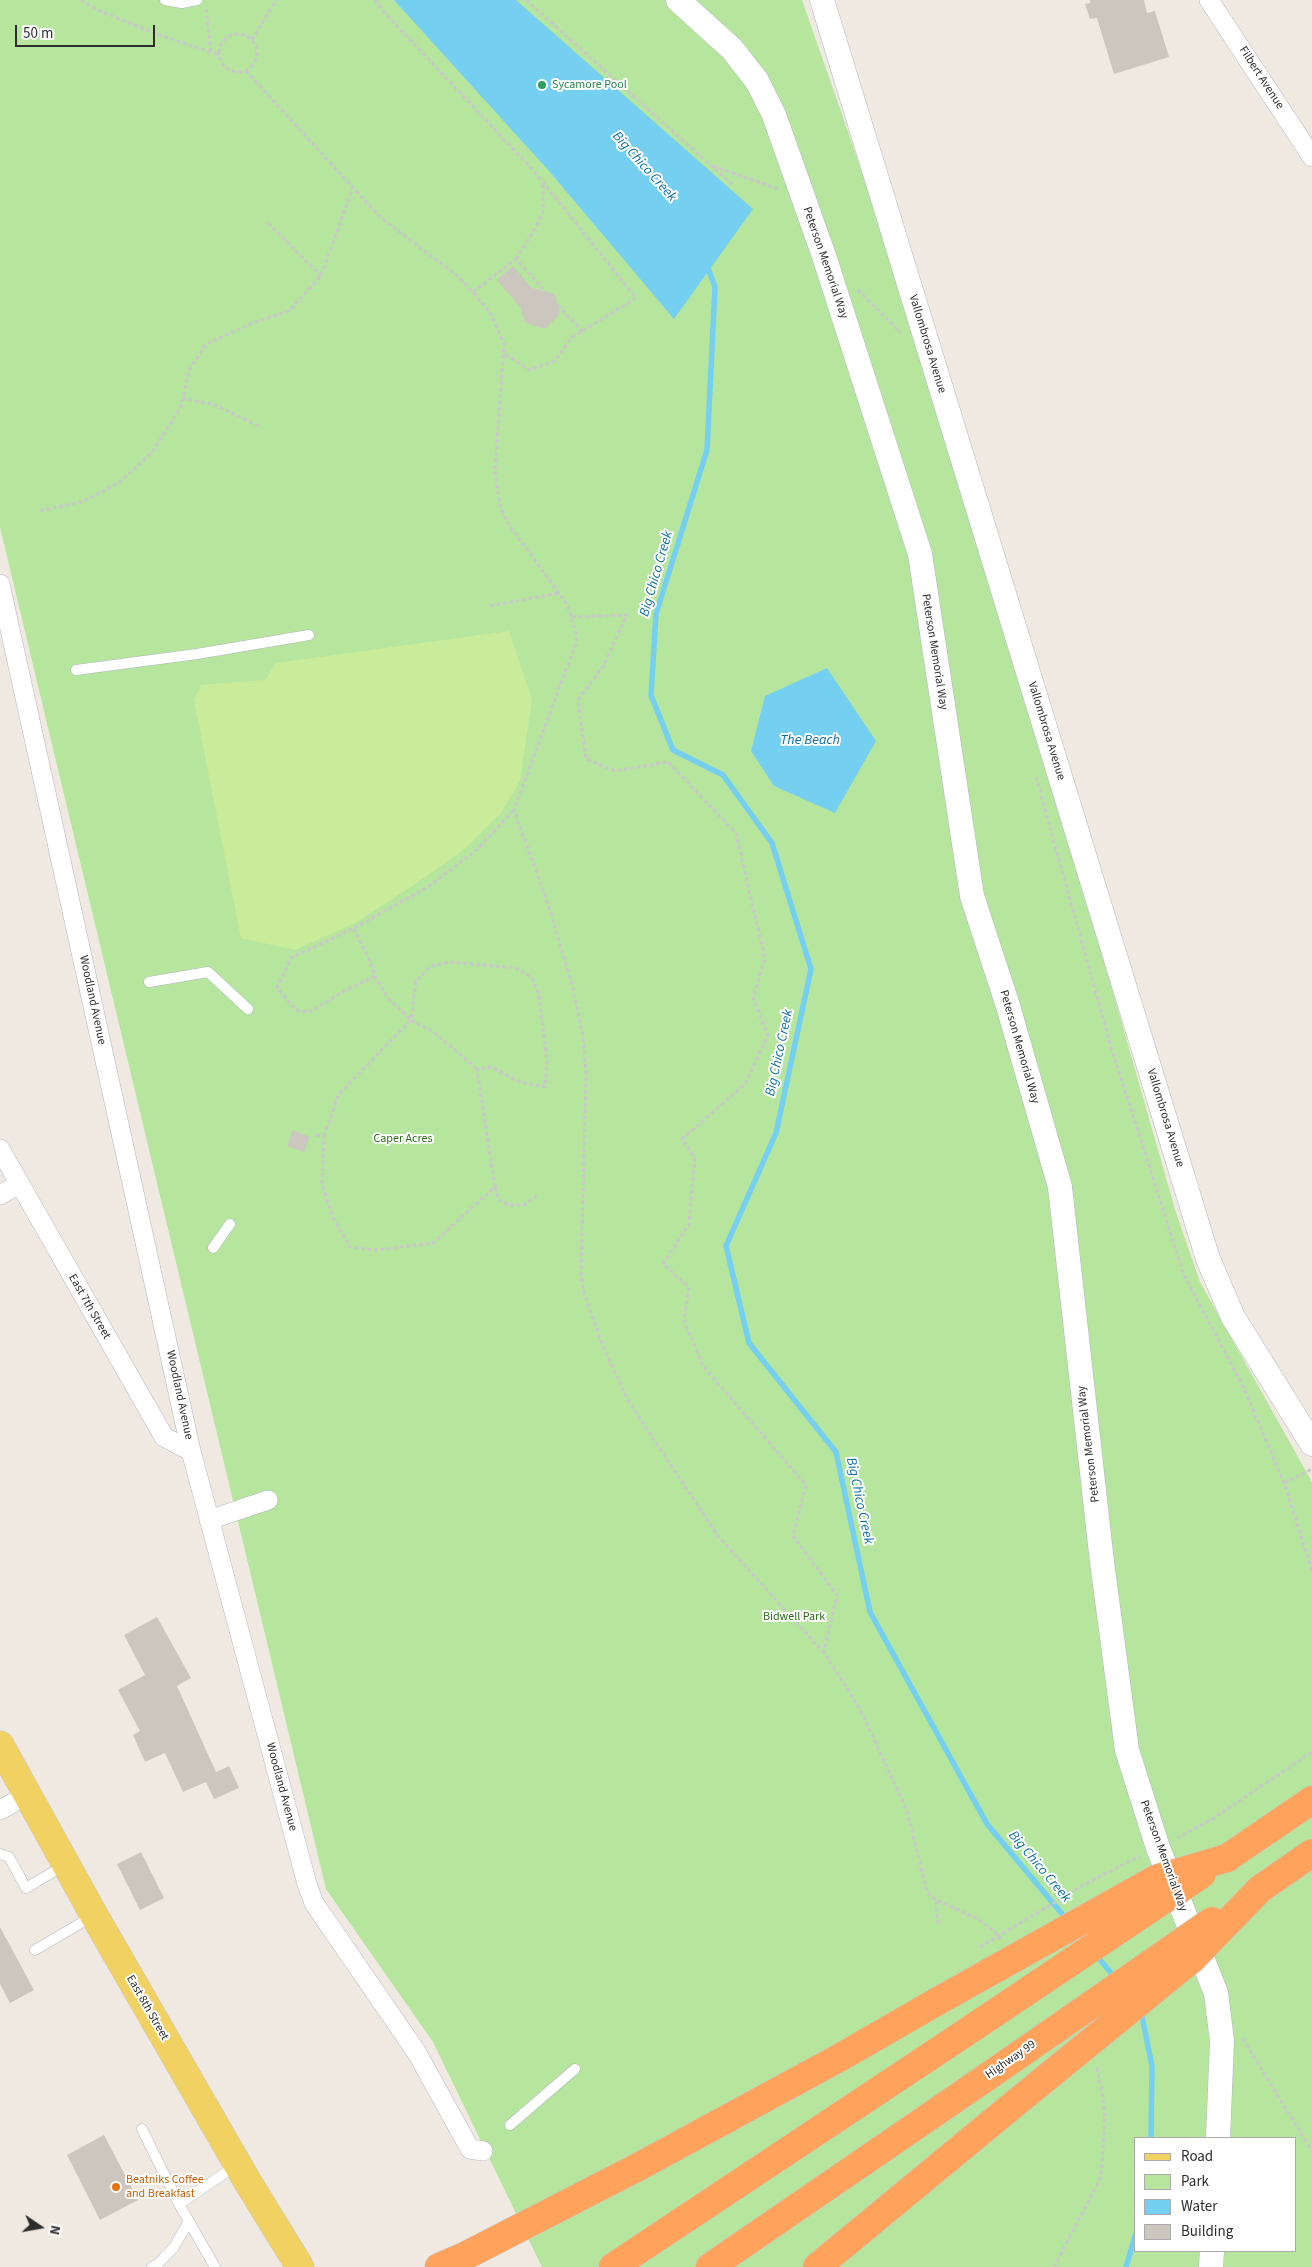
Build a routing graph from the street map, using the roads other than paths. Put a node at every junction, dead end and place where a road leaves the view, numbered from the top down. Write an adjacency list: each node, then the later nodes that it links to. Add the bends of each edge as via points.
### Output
1 (166, 0): 2 (lane, via 182,3)
2 (197, 0)
3 (678, 0): 35 (street, Peterson Memorial Way, via 732,49 757,81 774,116 871,399 920,554 972,896 1008,1006 1060,1187 1101,1552 1128,1750 1158,1848 1216,1993 1222,2041)
4 (822, 0): 17 (street, Vallombrosa Avenue, via 1208,1259 1233,1317)
5 (1209, 0): 6 (street, Filbert Avenue)
6 (1312, 157)
7 (0, 588): 18 (street, Woodland Avenue)
8 (309, 635): 9 (lane)
9 (76, 670)
10 (149, 982): 11 (lane, via 208,972)
11 (248, 1009)
12 (0, 1149): 13 (street, East 7th Street)
13 (19, 1184): 14 (street); 18 (street, East 7th Street, via 164,1437)
14 (0, 1195)
15 (230, 1224): 16 (lane)
16 (213, 1248)
17 (1312, 1444)
18 (191, 1452): 20 (street, Woodland Avenue)
19 (268, 1500): 20 (street)
20 (210, 1520): 36 (street, Woodland Avenue, via 306,1884 314,1903 417,2053 470,2149)
21 (0, 1745): 22 (main road, East 8th Street)
22 (27, 1795): 24 (street); 28 (main road, East 8th Street)
23 (1312, 1800): 27 (highway)
24 (0, 1810)
25 (1312, 1853): 29 (highway, Highway 99)
26 (0, 1854): 28 (lane, via 9,1857 26,1888)
27 (1226, 1858): 44 (highway, bridge, via 1156,1879 640,2166); 45 (highway, bridge)
28 (66, 1864): 30 (main road, East 8th Street)
29 (1260, 1889): 46 (highway, Highway 99, bridge); 47 (highway, bridge, via 1192,1960)
30 (94, 1916): 31 (lane); 37 (main road, East 8th Street)
31 (36, 1950)
32 (575, 2069): 33 (lane)
33 (510, 2125)
34 (142, 2129): 38 (lane)
35 (1218, 2137)
36 (483, 2151)
37 (238, 2165): 38 (lane); 43 (main road, East 8th Street)
38 (179, 2204): 39 (lane)
39 (189, 2220): 41 (lane, via 174,2247); 42 (lane)
40 (1212, 2252): 48 (street)
41 (152, 2267)
42 (215, 2267)
43 (300, 2267)
44 (439, 2267)
45 (613, 2267)
46 (710, 2267)
47 (817, 2267)
48 (1211, 2267)

